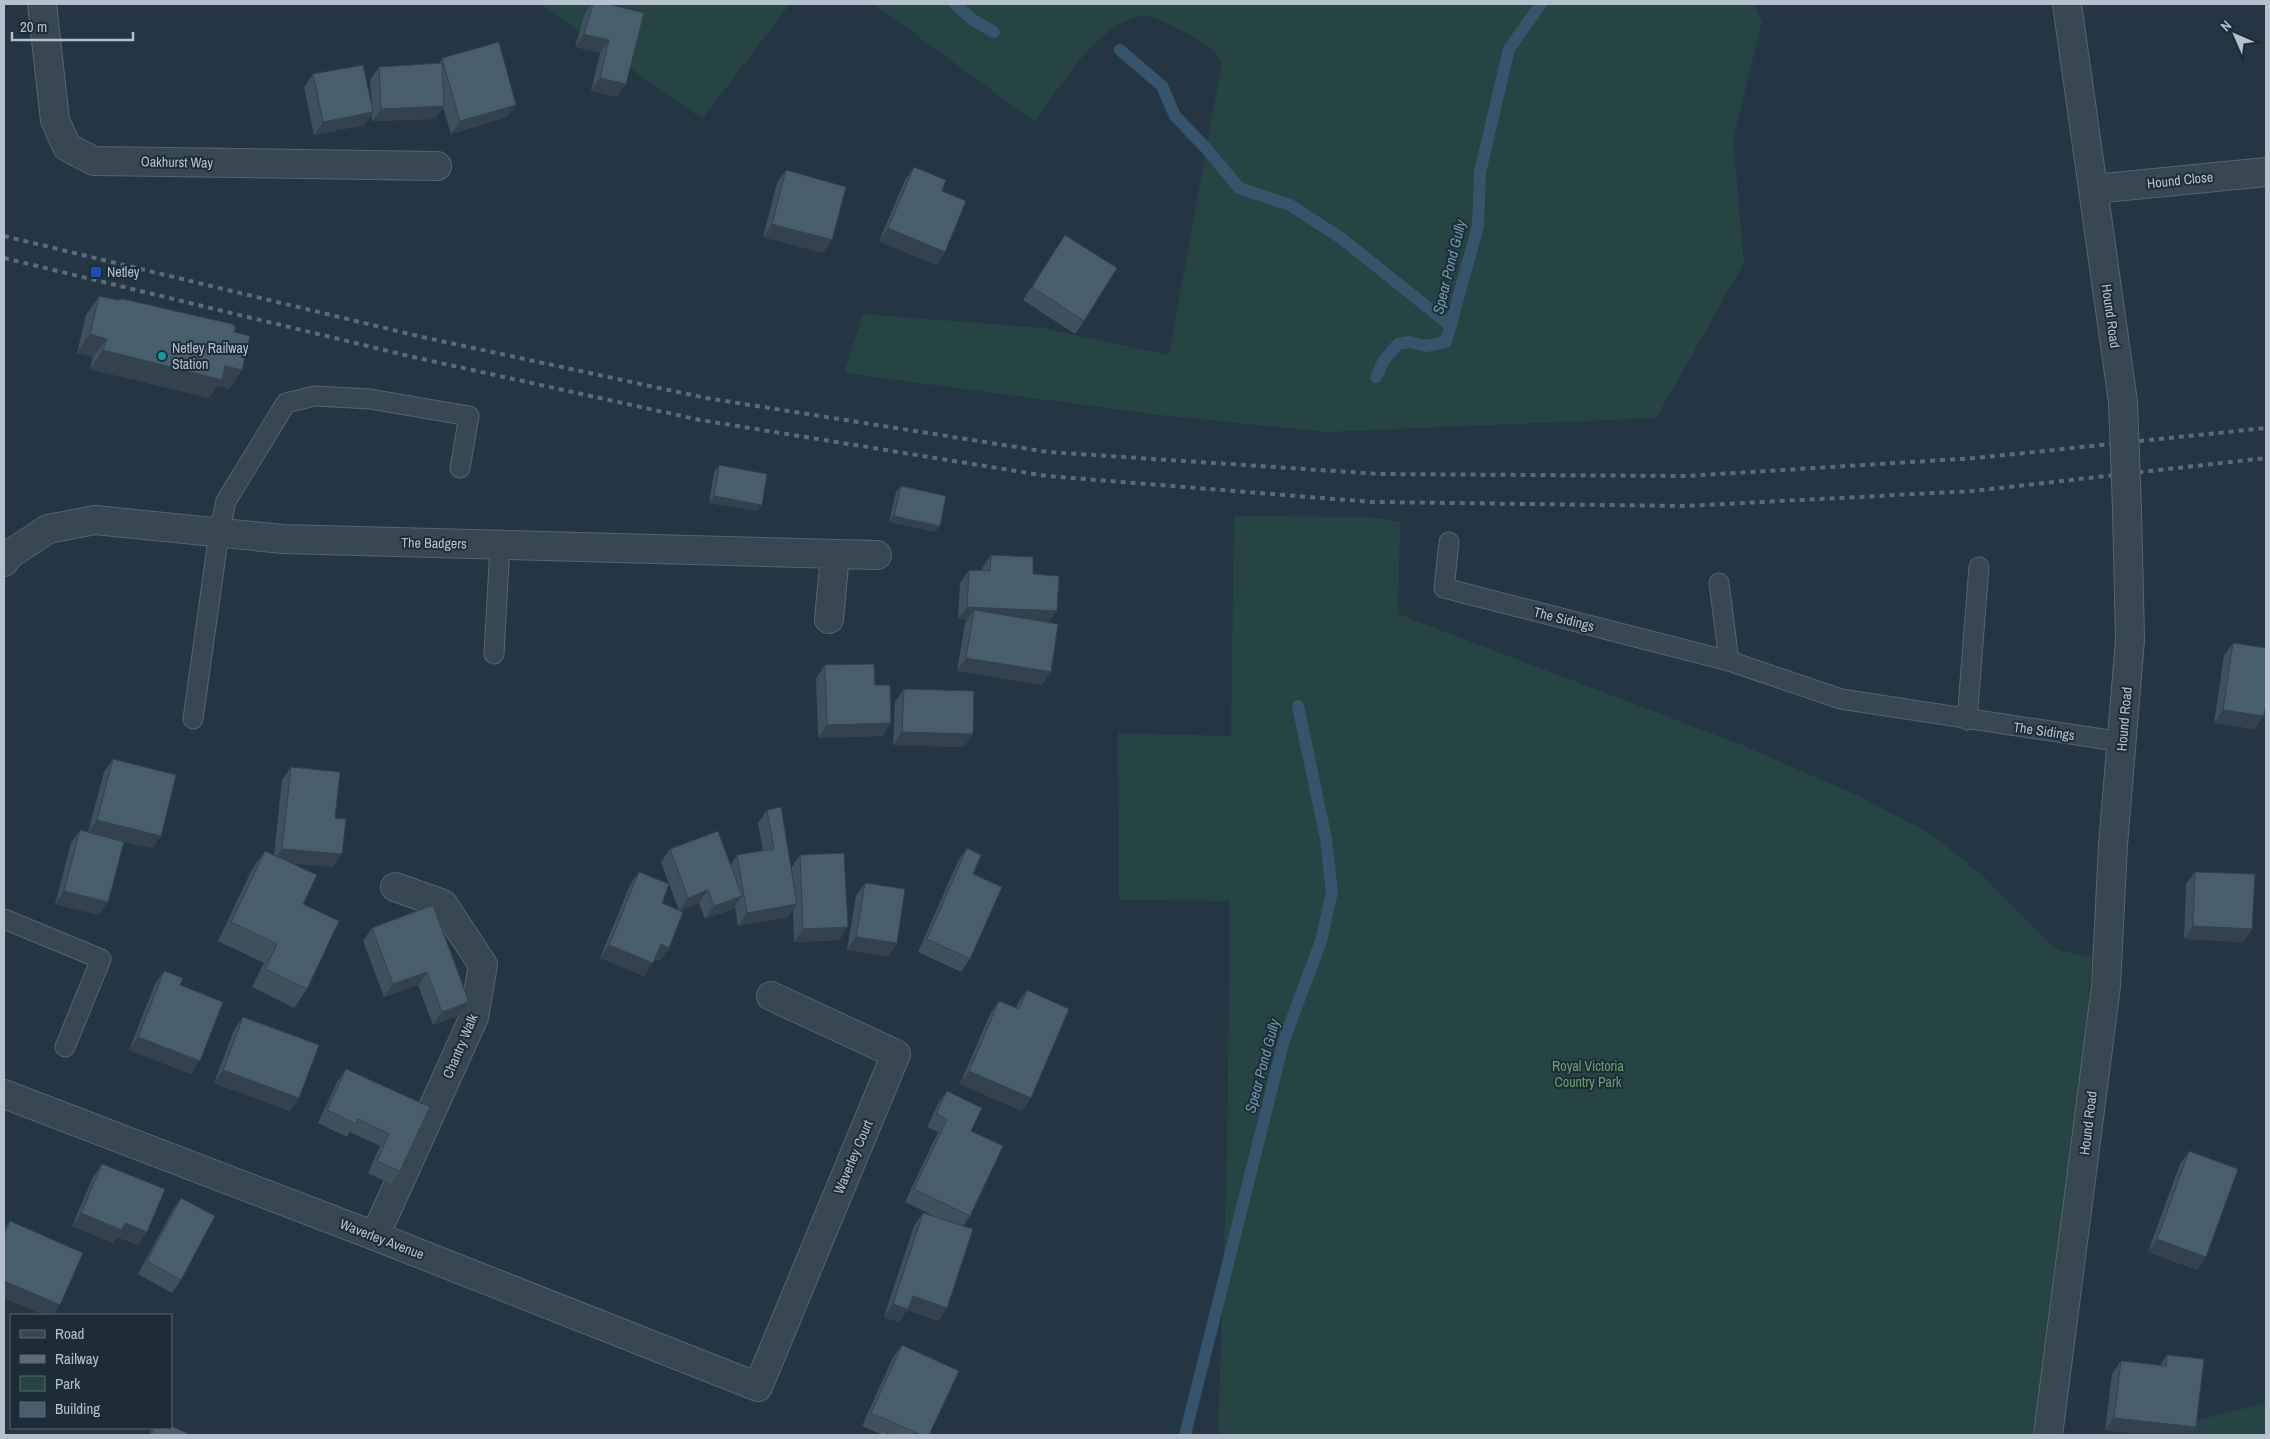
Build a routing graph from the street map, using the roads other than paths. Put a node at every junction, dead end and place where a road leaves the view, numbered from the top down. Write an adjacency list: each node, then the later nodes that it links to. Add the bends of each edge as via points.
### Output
1 (42, 4): 3 (street, Oakhurst Way, via 55,120 68,147 94,161)
2 (2067, 4): 5 (street, Hound Road)
3 (437, 166)
4 (2266, 172): 5 (street, Hound Close)
5 (2094, 189): 20 (street, Hound Road, bridge, via 2123,402 2130,640)
6 (460, 468): 7 (lane, via 468,416 370,399 315,396 286,402 226,501)
7 (219, 533): 9 (street, The Badgers, via 283,539); 12 (street, The Badgers, via 95,520 48,530 9,555); 18 (lane)
8 (1449, 542): 17 (lane, The Sidings, via 1444,588)
9 (500, 545): 10 (street, The Badgers); 16 (lane)
10 (835, 554): 11 (street, The Badgers); 15 (street)
11 (877, 555)
12 (4, 562)
13 (1979, 567): 19 (lane)
14 (1719, 583): 17 (lane)
15 (829, 619)
16 (494, 654)
17 (1729, 662): 19 (lane, The Sidings, via 1841,699)
18 (193, 719)
19 (1966, 720): 20 (lane, The Sidings)
20 (2122, 742): 28 (street, Hound Road, via 2106,986)
21 (395, 886): 26 (street, Chantry Walk, via 443,904 483,965 474,1017)
22 (4, 919): 24 (lane, via 101,959)
23 (770, 996): 27 (street, Waverley Court, via 896,1054)
24 (65, 1047)
25 (4, 1094): 26 (street, Waverley Avenue)
26 (375, 1236): 27 (street, Waverley Avenue)
27 (758, 1387)
28 (2048, 1435)

